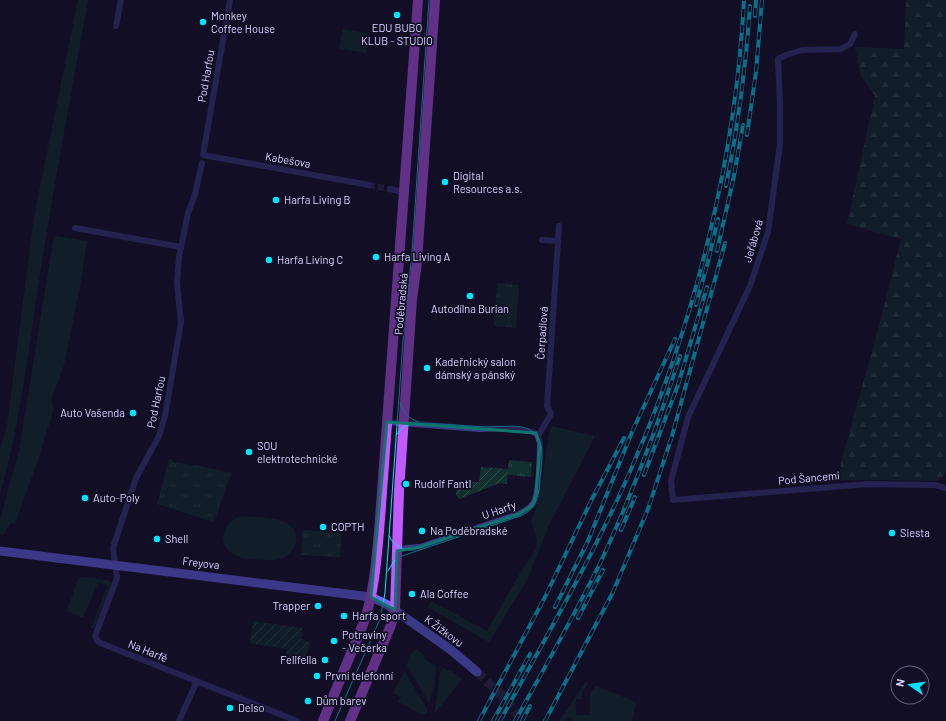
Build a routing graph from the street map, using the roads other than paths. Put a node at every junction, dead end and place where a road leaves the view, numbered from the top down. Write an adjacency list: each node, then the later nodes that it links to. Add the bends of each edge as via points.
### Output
1 (121, 0): 5 (street)
2 (230, 0): 7 (street, Pod Harfou)
3 (418, 0): 11 (main road, Poděbradská)
4 (435, 0): 18 (main road, Poděbradská)
5 (116, 26)
6 (855, 34): 21 (street, Jeřábová, via 850,44 841,49 802,50 778,59 780,144 768,232 750,286 688,417 672,481)
7 (203, 155): 9 (street, Kabešova)
8 (202, 163): 16 (street, Pod Harfou)
9 (369, 185)
10 (390, 189): 11 (street)
11 (404, 192): 17 (main road, Poděbradská)
12 (559, 226): 15 (street, Čerpadlová)
13 (75, 228): 16 (street)
14 (542, 240): 15 (street)
15 (558, 241): 19 (street, Čerpadlová, via 547,406 551,414)
16 (181, 247): 24 (street, Pod Harfou, via 177,283 181,322 165,416 159,436 136,478 113,548)
17 (388, 422): 18 (street); 25 (main road, Poděbradská)
18 (404, 424): 19 (street, via 489,428); 23 (main road, Poděbradská)
19 (536, 434): 23 (street, U Harfy, via 540,445 537,493 528,509 420,547)
20 (946, 488): 21 (street, Pod Šancemi, via 935,485 868,484)
21 (672, 500)
22 (0, 551): 24 (main road, Freyova)
23 (397, 551): 26 (main road, Poděbradská)
24 (115, 564): 25 (main road, Freyova); 27 (street, Pod Harfou, via 116,578)
25 (371, 597): 26 (main road, Freyova); 32 (main road, Poděbradská, via 364,622)
26 (395, 610): 28 (main road, K Žižkovu); 33 (main road, Poděbradská)
27 (95, 636): 29 (street, Na Harfě, via 98,642)
28 (477, 672)
29 (197, 681): 30 (street); 31 (street, Na Harfě)
30 (179, 721)
31 (297, 721)
32 (323, 721)
33 (350, 721)

